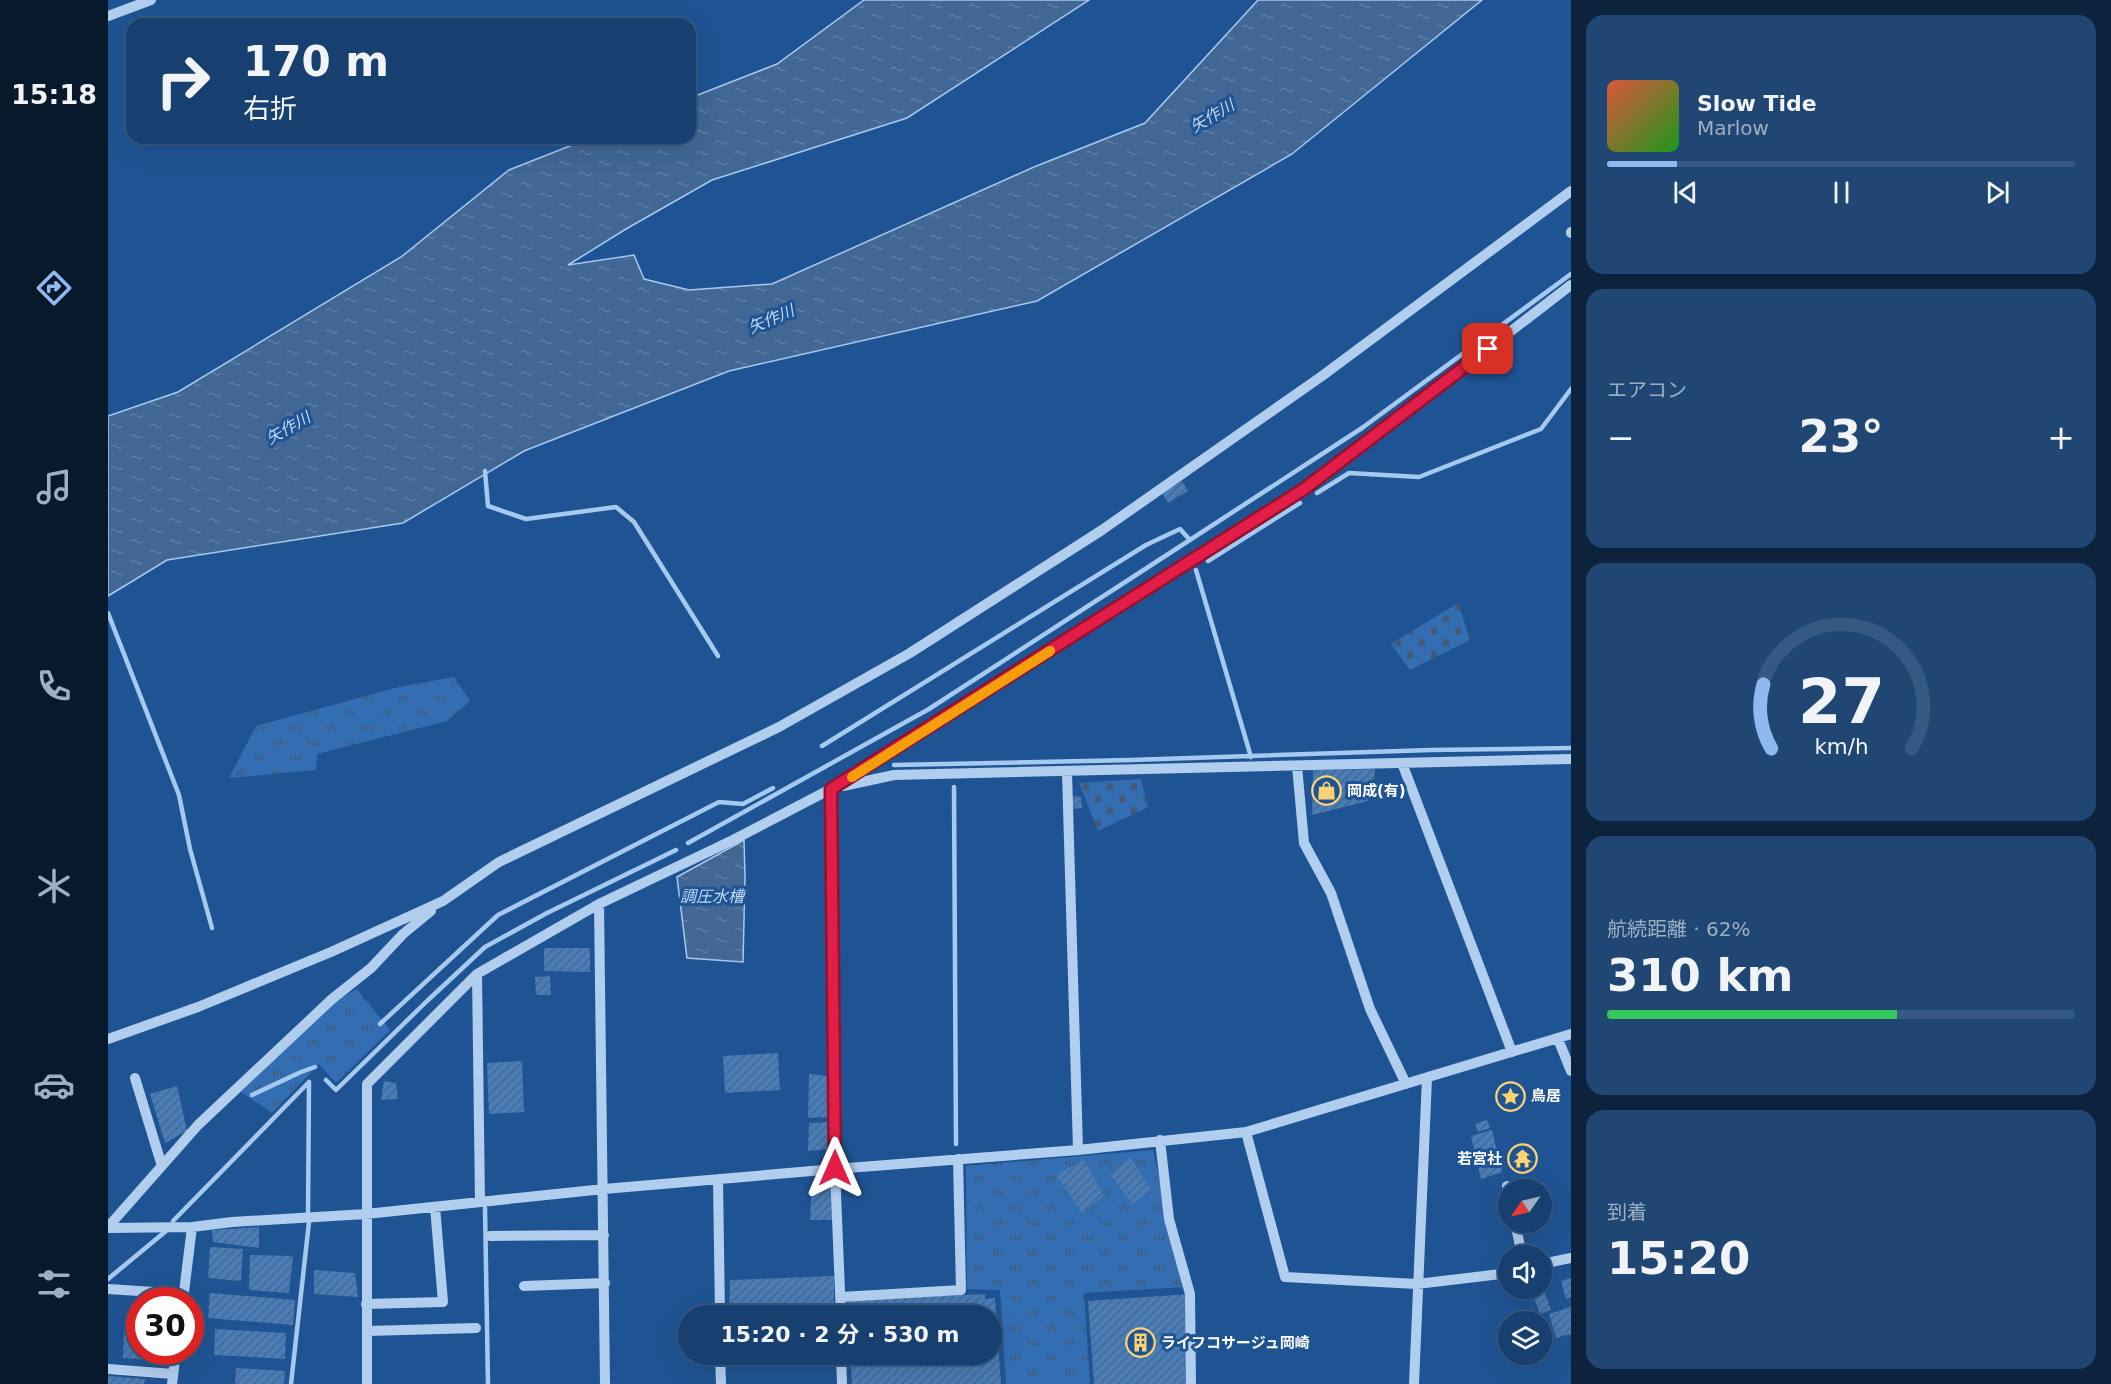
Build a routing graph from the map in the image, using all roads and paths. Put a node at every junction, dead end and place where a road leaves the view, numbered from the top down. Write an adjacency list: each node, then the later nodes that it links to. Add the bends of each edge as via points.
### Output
1 (151, 0): 2 (street)
2 (108, 16)
3 (1571, 191): 10 (street, via 1293,396 1102,530 910,653 779,728 499,862)
4 (1571, 285): 9 (street, via 1304,489)
5 (1571, 759): 6 (street)
6 (1402, 763): 7 (street); 16 (street)
7 (1297, 766): 8 (street); 20 (street, via 1304,843 1331,893 1370,1009)
8 (1067, 772): 9 (street, via 894,775); 23 (street)
9 (831, 789): 11 (street); 26 (street)
10 (443, 902): 15 (street, via 198,1007); 25 (street, via 332,999 198,1125)
11 (599, 904): 12 (street); 28 (street)
12 (477, 974): 29 (street); 31 (street, via 367,1084)
13 (1571, 1034): 14 (street)
14 (1558, 1038): 16 (street); 17 (street)
15 (108, 1040)
16 (1512, 1052): 19 (street)
17 (1571, 1071)
18 (135, 1078): 25 (street)
19 (1427, 1078): 20 (street); 40 (street)
20 (1406, 1084): 21 (street)
21 (1246, 1132): 22 (street); 40 (street, via 1285,1277)
22 (1160, 1140): 23 (street); 59 (street, via 1169,1220 1190,1294)
23 (1078, 1150): 24 (street)
24 (958, 1159): 26 (street); 45 (street, via 961,1290)
25 (162, 1166): 33 (street)
26 (835, 1168): 27 (street); 45 (street)
27 (718, 1179): 28 (street); 47 (street)
28 (604, 1189): 29 (street); 34 (street)
29 (480, 1202): 30 (street)
30 (435, 1207): 31 (street); 46 (street, via 443,1302)
31 (366, 1214): 32 (street); 46 (street)
32 (192, 1227): 33 (street); 42 (street)
33 (108, 1228)
34 (604, 1234): 35 (street); 39 (street)
35 (490, 1236)
36 (1571, 1258): 37 (street)
37 (1552, 1262)
38 (1498, 1274): 40 (street)
39 (605, 1283): 41 (street); 56 (street)
40 (1418, 1284): 60 (street)
41 (524, 1286)
42 (184, 1287)
43 (108, 1289): 44 (street)
44 (126, 1291)
45 (841, 1297): 48 (street)
46 (366, 1304): 50 (street)
47 (720, 1305)
48 (841, 1305)
49 (476, 1328): 50 (street)
50 (367, 1330): 55 (street)
51 (720, 1365): 57 (street)
52 (841, 1365): 58 (street)
53 (108, 1369): 54 (street)
54 (172, 1379)
55 (367, 1384)
56 (606, 1384)
57 (721, 1384)
58 (842, 1384)
59 (1191, 1384)
60 (1414, 1384)

